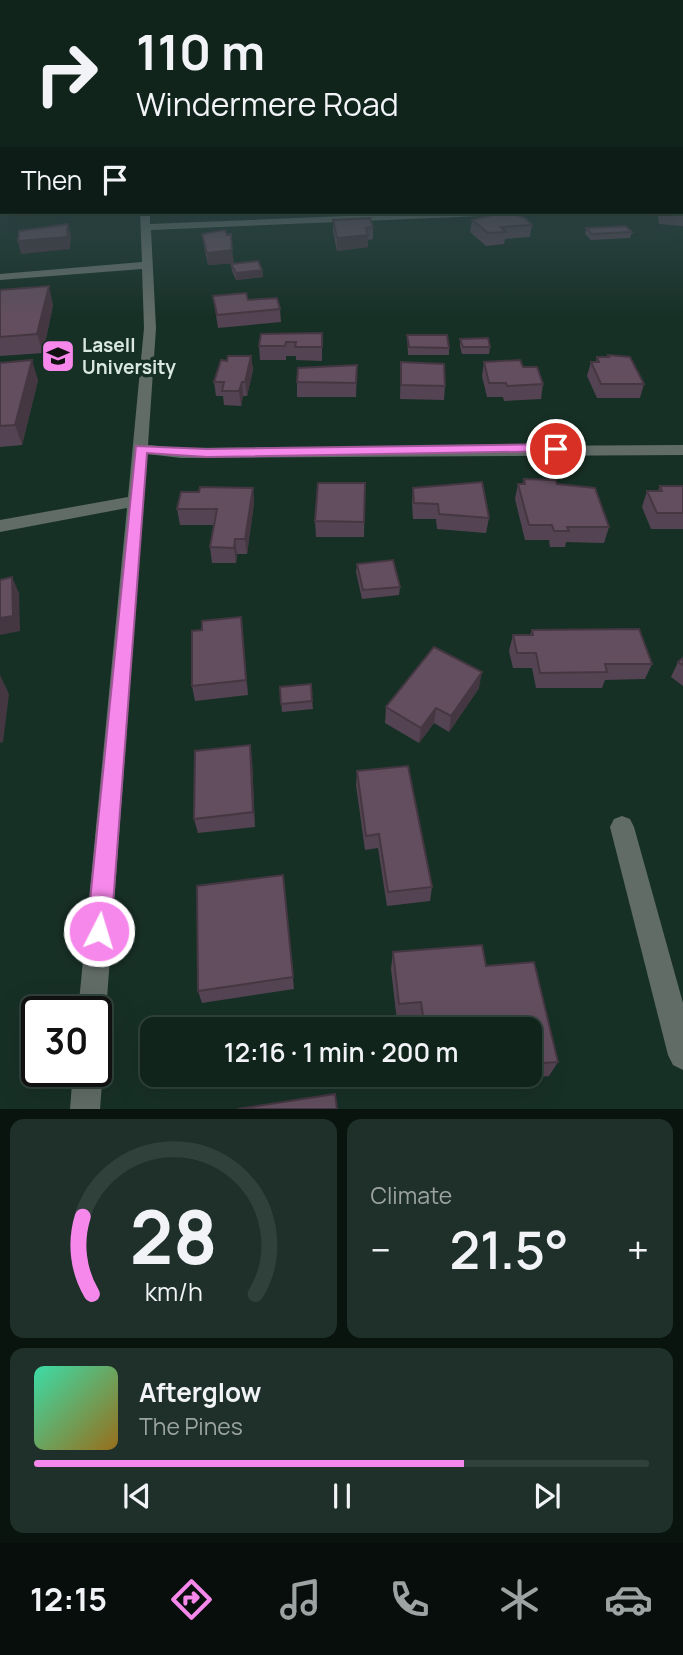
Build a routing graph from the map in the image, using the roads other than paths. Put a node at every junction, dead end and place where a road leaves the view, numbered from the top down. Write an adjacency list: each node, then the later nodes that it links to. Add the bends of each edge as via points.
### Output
1 (401, 214): 2 (street)
2 (145, 219): 3 (street)
3 (146, 265): 4 (street); 5 (street, via 150,328)
4 (0, 277)
5 (141, 449): 6 (street, via 181,453); 7 (street)
6 (683, 450)
7 (134, 501): 8 (street); 10 (street)
8 (0, 526)
9 (622, 827): 11 (street)
10 (93, 996)
11 (683, 1055)
12 (87, 1087): 13 (street)
13 (85, 1109)

